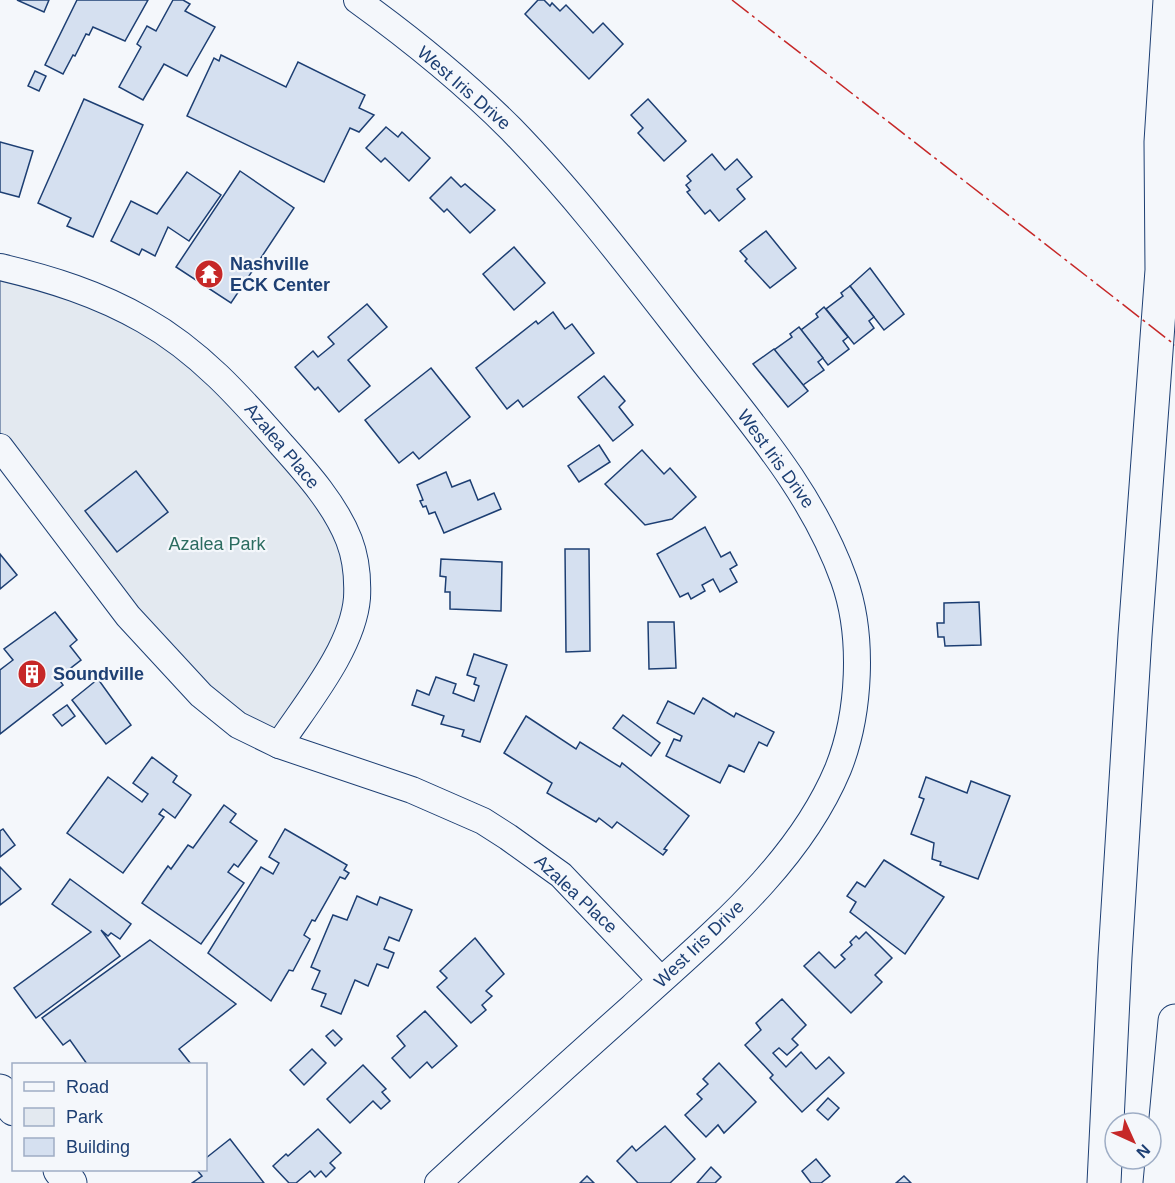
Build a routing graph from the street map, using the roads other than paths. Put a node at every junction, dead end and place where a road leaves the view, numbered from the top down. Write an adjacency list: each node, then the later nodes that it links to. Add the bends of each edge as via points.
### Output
1 (357, 0): 8 (street, West Iris Drive, via 490,109 577,203 790,474 820,524 845,582 852,609 857,680 851,725 837,770 809,822 773,870)
2 (1170, 0): 5 (main road, via 1161,142)
3 (1175, 213): 5 (main road)
4 (0, 267): 7 (street, Azalea Place, via 100,297 172,337 233,388 318,487 338,518 354,553 355,611 324,678)
5 (1162, 270): 15 (main road, via 1135,636)
6 (0, 447): 7 (street, Azalea Place, via 128,616 170,662 201,695 238,724)
7 (279, 745): 8 (street, Azalea Place, via 412,790 483,821 561,875)
8 (661, 980): 14 (street, West Iris Drive)
9 (1175, 1021): 16 (main road)
10 (0, 1091): 11 (main road)
11 (12, 1106)
12 (61, 1171): 13 (main road)
13 (70, 1183)
14 (438, 1183)
15 (1104, 1183)
16 (1160, 1183)

